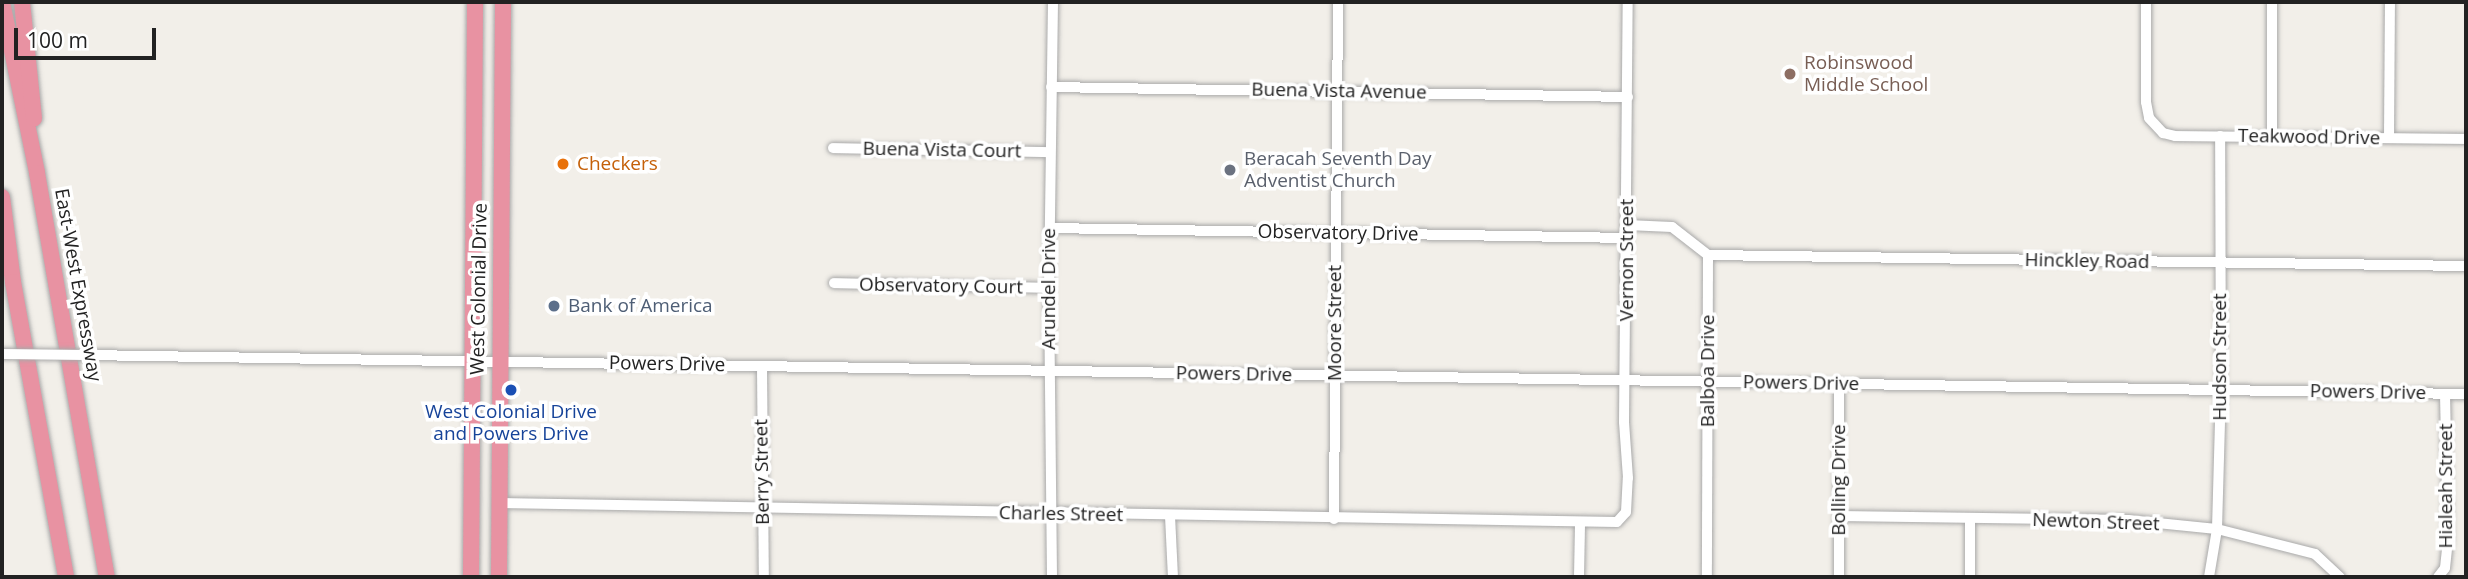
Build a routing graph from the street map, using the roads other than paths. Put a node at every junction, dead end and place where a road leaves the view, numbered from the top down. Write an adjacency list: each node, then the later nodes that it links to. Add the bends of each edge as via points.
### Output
1 (2, 2): 20 (highway, East-West Expressway)
2 (22, 2): 20 (highway)
3 (475, 2): 34 (highway, West Colonial Drive)
4 (501, 2): 35 (highway, West Colonial Drive)
5 (1053, 2): 11 (street, Arundel Drive)
6 (1339, 2): 12 (street, Moore Street)
7 (1628, 2): 13 (street, Vernon Street)
8 (2146, 2): 14 (street, Teakwood Drive, via 2149,117 2164,133 2175,136)
9 (2272, 2): 15 (street)
10 (2390, 2): 16 (street)
11 (1051, 87): 12 (street, Buena Vista Avenue); 19 (street, Arundel Drive)
12 (1337, 90): 13 (street, Buena Vista Avenue); 24 (street, Moore Street)
13 (1628, 97): 22 (street, Vernon Street)
14 (2220, 136): 15 (street, Teakwood Drive); 28 (street, Hudson Street)
15 (2272, 137): 16 (street, Teakwood Drive)
16 (2389, 138): 17 (street, Teakwood Drive)
17 (2466, 139)
18 (833, 148): 19 (street, Buena Vista Court)
19 (1050, 152): 23 (street, Arundel Drive)
20 (37, 173): 56 (highway, East-West Expressway)
21 (2, 197): 30 (highway)
22 (1628, 225): 25 (street, Vernon Street); 26 (street, via 1672,228)
23 (1050, 228): 24 (street, Observatory Drive); 32 (street, Arundel Drive)
24 (1336, 233): 25 (street, Observatory Drive); 38 (street, Moore Street)
25 (1627, 238): 39 (street, Vernon Street)
26 (1708, 255): 28 (street, Hinckley Road); 40 (street, Balboa Drive)
27 (2, 257): 30 (highway)
28 (2221, 262): 29 (street, Hinckley Road); 42 (street, Hudson Street)
29 (2466, 266)
30 (13, 282): 55 (highway)
31 (834, 283): 32 (street, Observatory Court)
32 (1049, 288): 37 (street, Arundel Drive)
33 (2, 354): 34 (street, Powers Drive, bridge)
34 (471, 360): 35 (street, Powers Drive); 57 (highway, West Colonial Drive)
35 (500, 361): 36 (street, Powers Drive); 45 (highway, West Colonial Drive)
36 (762, 366): 37 (street, Powers Drive); 46 (street, Berry Street)
37 (1049, 371): 38 (street, Powers Drive); 47 (street, Arundel Drive)
38 (1335, 376): 39 (street, Powers Drive); 51 (street, Moore Street)
39 (1626, 380): 40 (street, Powers Drive); 50 (street, Vernon Street, via 1628,501)
40 (1708, 382): 41 (street, Powers Drive); 63 (street, Balboa Drive)
41 (1839, 383): 42 (street, Powers Drive); 49 (street, Bolling Drive)
42 (2221, 389): 43 (street, Powers Drive); 54 (street, Hudson Street)
43 (2445, 394): 44 (street, Powers Drive); 68 (street, Hialeah Street, via 2448,537 2445,568)
44 (2466, 394)
45 (499, 503): 46 (street, Charles Street); 58 (highway, West Colonial Drive)
46 (762, 510): 47 (street, Charles Street); 59 (street, Berry Street)
47 (1051, 514): 48 (street, Charles Street); 60 (street, Arundel Drive)
48 (1171, 516): 51 (street, Charles Street); 61 (street)
49 (1839, 516): 52 (street, Newton Street); 64 (street, Bolling Drive)
50 (1622, 518): 53 (street, Charles Street, via 1609,524)
51 (1334, 519): 53 (street, Charles Street)
52 (1970, 519): 54 (street, Newton Street, via 2128,520); 65 (street)
53 (1580, 523): 62 (street)
54 (2217, 529): 66 (street, Hudson Street); 67 (street, Newton Street, via 2315,554)
55 (66, 577)
56 (107, 577)
57 (471, 577)
58 (499, 577)
59 (764, 577)
60 (1052, 577)
61 (1172, 577)
62 (1578, 577)
63 (1707, 577)
64 (1839, 577)
65 (1970, 577)
66 (2209, 577)
67 (2340, 577)
68 (2438, 577)

